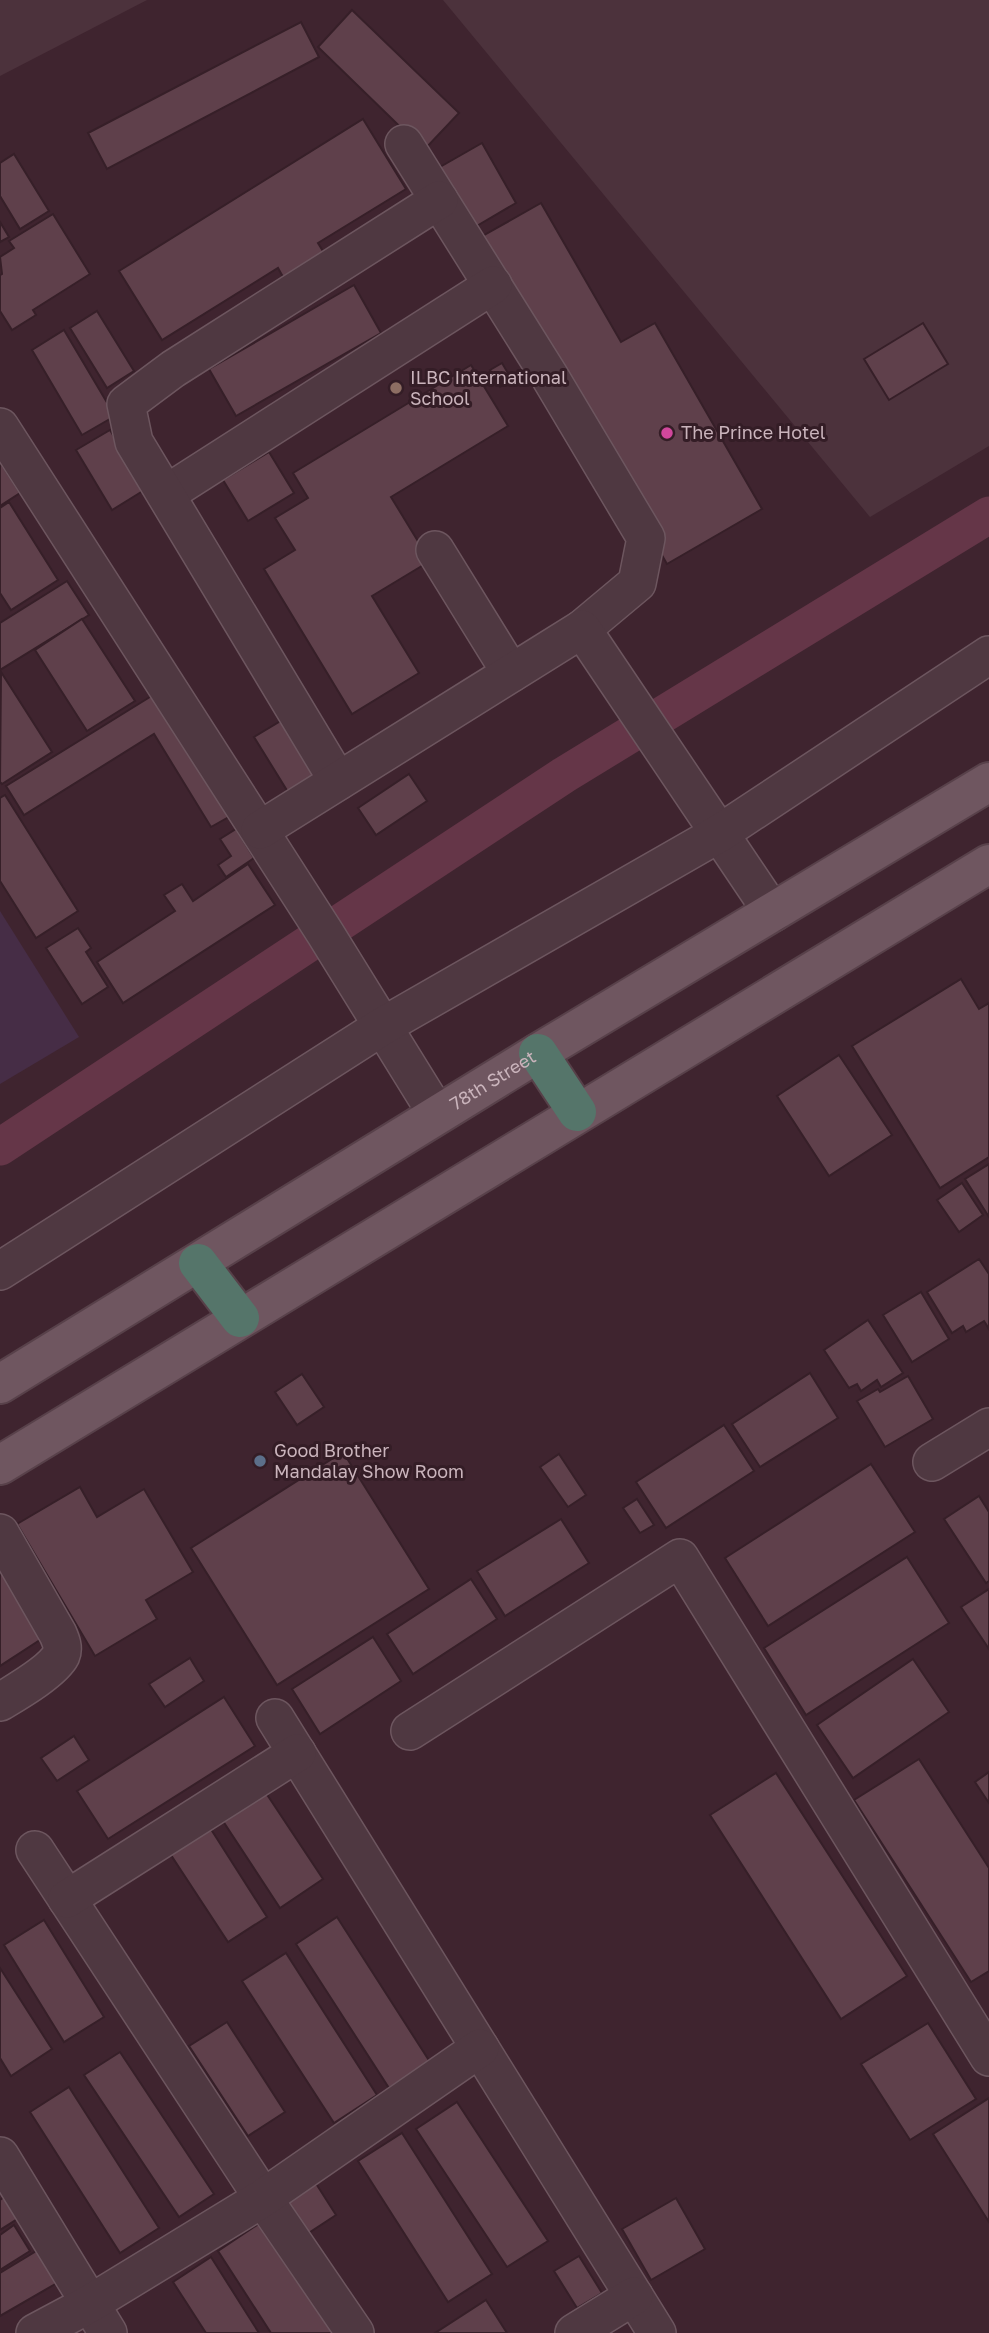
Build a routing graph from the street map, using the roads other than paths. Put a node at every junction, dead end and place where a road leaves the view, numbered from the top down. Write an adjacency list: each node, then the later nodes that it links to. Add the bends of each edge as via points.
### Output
1 (404, 144): 2 (street)
2 (439, 200): 3 (street); 5 (street, via 173,369 126,404 134,443)
3 (493, 285): 5 (street); 7 (street, via 646,538 637,583)
4 (0, 427): 12 (street)
5 (166, 494): 10 (street)
6 (435, 550): 9 (street)
7 (582, 629): 9 (street); 13 (street)
8 (989, 655): 13 (street)
9 (511, 673): 10 (street)
10 (338, 781): 12 (street)
11 (989, 782): 15 (main road, 78th Street)
12 (260, 830): 16 (street)
13 (720, 833): 15 (street); 16 (street)
14 (989, 864): 18 (main road)
15 (773, 913): 17 (main road, 78th Street)
16 (383, 1026): 19 (street); 21 (street)
17 (537, 1053): 18 (highway); 19 (main road, 78th Street)
18 (577, 1112): 22 (main road)
19 (437, 1114): 20 (main road, 78th Street)
20 (198, 1263): 22 (highway); 23 (main road, 78th Street)
21 (0, 1271)
22 (240, 1318): 26 (main road)
23 (0, 1384)
24 (989, 1427): 25 (street)
25 (932, 1462)
26 (0, 1465)
27 (0, 1533): 28 (street, via 58,1634 62,1654 27,1686)
28 (0, 1702)
29 (275, 1718): 31 (street)
30 (410, 1731): 35 (street, via 680,1558)
31 (297, 1753): 33 (street); 34 (street)
32 (35, 1850): 33 (street)
33 (67, 1899): 37 (street)
34 (480, 2048): 37 (street); 38 (street)
35 (989, 2057)
36 (0, 2156): 39 (street)
37 (263, 2198): 39 (street); 41 (street)
38 (634, 2296): 42 (street); 43 (street)
39 (99, 2318): 40 (street)
40 (35, 2333)
41 (355, 2333)
42 (574, 2333)
43 (657, 2333)

